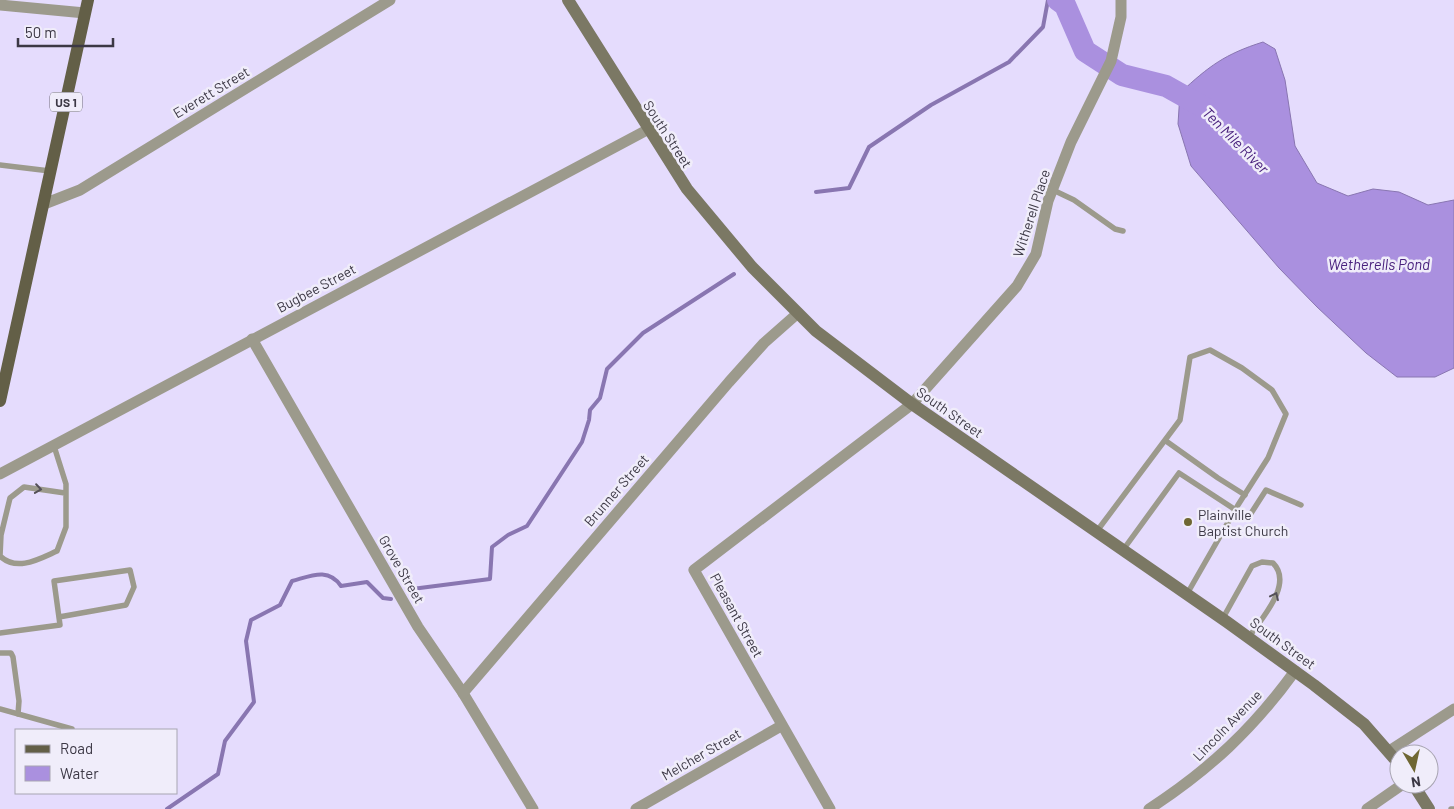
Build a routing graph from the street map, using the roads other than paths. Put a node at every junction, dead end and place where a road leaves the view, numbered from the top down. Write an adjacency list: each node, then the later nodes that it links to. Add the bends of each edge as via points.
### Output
1 (390, 0): 10 (street, Everett Street, via 80,190)
2 (568, 0): 6 (main road, South Street)
3 (1121, 0): 9 (street, Witherell Place, via 1121,17 1108,65 1070,142)
4 (0, 4): 5 (street)
5 (87, 6): 8 (main road, US 1)
6 (648, 130): 12 (main road, South Street, via 706,214); 13 (street, Bugbee Street)
7 (0, 165): 8 (lane)
8 (52, 171): 10 (main road, US 1)
9 (1053, 190): 11 (lane); 15 (street, Witherell Place, via 1042,235 1027,271)
10 (44, 204): 14 (main road, US 1)
11 (1123, 231)
12 (798, 313): 15 (main road, South Street, via 837,348); 32 (street, Brunner Street, via 764,343 729,382)
13 (252, 339): 17 (street, Bugbee Street); 32 (street, Grove Street, via 418,627)
14 (0, 401)
15 (912, 404): 23 (main road, South Street); 36 (street, Pleasant Street, via 694,570)
16 (1165, 442): 20 (lane); 20 (lane, via 1180,420 1190,357 1210,350 1242,368 1272,390 1286,414 1268,458); 23 (lane)
17 (54, 446): 18 (street, Bugbee Street); 19 (lane, via 66,484)
18 (0, 474)
19 (65, 493): 19 (lane, one-way to 19, via 66,527 57,551 25,564 7,562 0,556 1,535 10,498 24,487)
20 (1245, 495): 22 (lane)
21 (1301, 505): 22 (lane, via 1266,490 1250,518)
22 (1235, 511): 24 (lane, via 1179,473); 25 (lane)
23 (1097, 531): 24 (main road, South Street)
24 (1123, 550): 25 (main road, South Street)
25 (1187, 594): 27 (main road, South Street)
26 (59, 618): 26 (lane, via 54,581 130,570 134,587 126,605); 28 (lane, via 60,625)
27 (1223, 618): 29 (main road, South Street); 29 (lane, one-way to 27, via 1276,595 1280,578 1273,563 1262,562 1252,566)
28 (0, 633)
29 (1249, 637): 31 (main road, South Street)
30 (0, 653): 35 (lane, via 11,653 13,657)
31 (1295, 671): 39 (main road, South Street, via 1364,724); 45 (street, Lincoln Avenue, via 1217,760)
32 (463, 692): 42 (street, Grove Street)
33 (0, 709): 35 (lane)
34 (1454, 709): 38 (street)
35 (18, 714): 37 (lane)
36 (781, 726): 43 (street, Melcher Street); 44 (street, Pleasant Street)
37 (72, 729)
38 (1400, 744)
39 (1389, 751)
40 (1389, 794): 46 (street)
41 (1419, 794): 47 (main road)
42 (533, 809)
43 (636, 809)
44 (830, 809)
45 (1149, 809)
46 (1367, 809)
47 (1429, 809)

